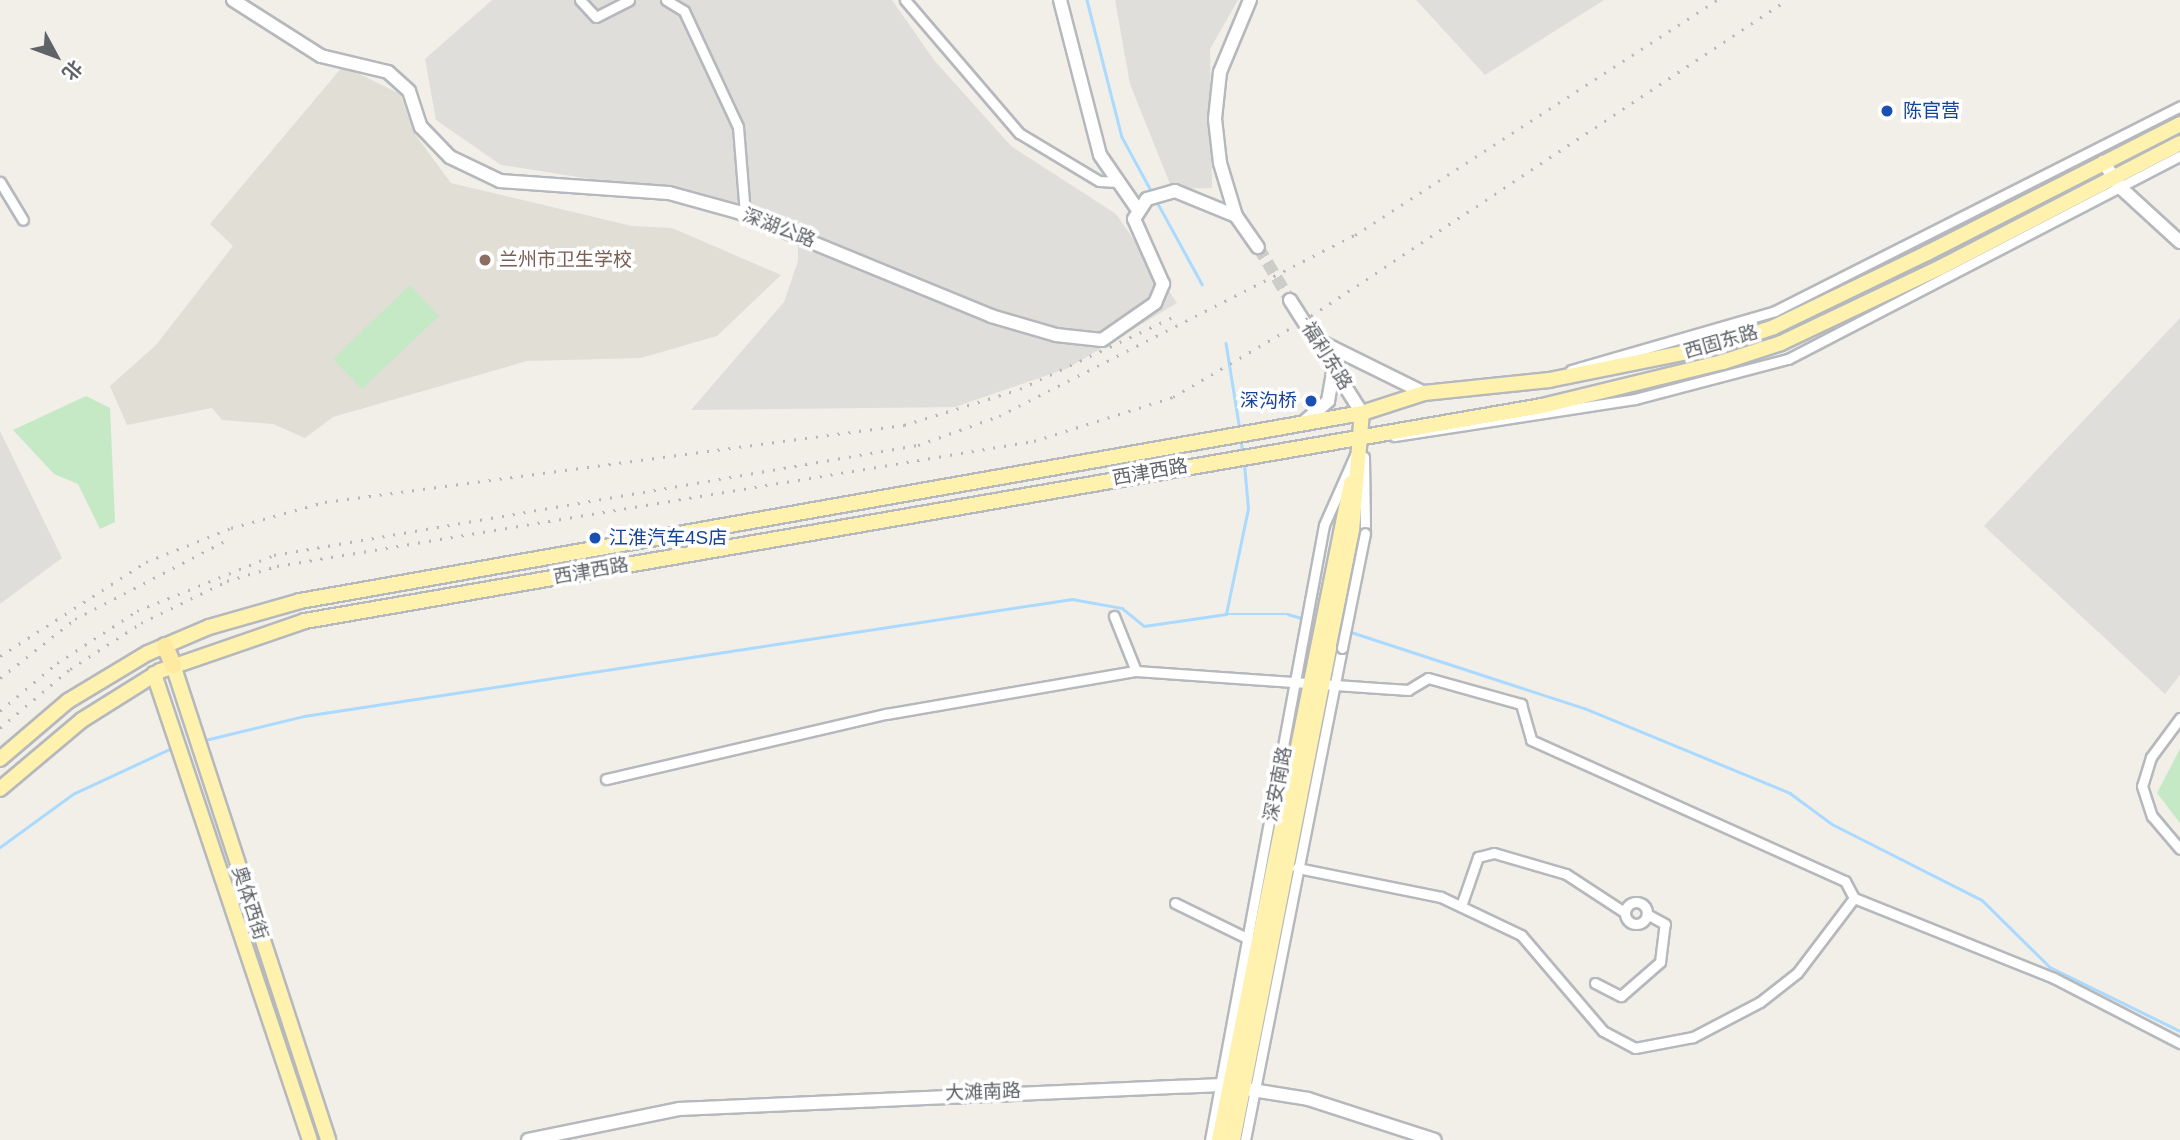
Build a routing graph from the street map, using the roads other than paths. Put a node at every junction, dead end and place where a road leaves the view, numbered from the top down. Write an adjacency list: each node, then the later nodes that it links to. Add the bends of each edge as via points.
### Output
1 (233, 0): 18 (main road, 深湖公路, via 321,56 388,72 409,91 421,127 450,157 500,181 669,193)
2 (580, 0): 3 (street, via 596,17)
3 (629, 0)
4 (666, 0): 18 (street, via 684,11 738,127)
5 (905, 0): 14 (street, via 1019,133 1099,181)
6 (1060, 0): 14 (main road, via 1100,155)
7 (1250, 0): 19 (main road, via 1220,72 1215,118 1220,163)
8 (2180, 106): 11 (street)
9 (2180, 124): 13 (main road, 西固东路)
10 (2180, 143): 16 (main road, 西固东路)
11 (2096, 148): 13 (street); 26 (street, via 1775,310 1602,358)
12 (2180, 156): 16 (street)
13 (2104, 162): 16 (main road); 26 (main road, 西固东路, via 1774,327 1717,346)
14 (1118, 181): 17 (main road)
15 (0, 182): 20 (street)
16 (2117, 182): 21 (main road); 30 (main road, 西固东路, via 1781,343 1632,389)
17 (1138, 210): 18 (main road, 深湖公路, via 1136,229 1163,285 1155,303 1129,327 1102,340 1056,335 991,316); 19 (main road, via 1147,199 1167,191)
18 (745, 214)
19 (1236, 216): 22 (main road)
20 (23, 220)
21 (2180, 242)
22 (1258, 247)
23 (1290, 300): 24 (main road, 福利东路)
24 (1321, 342): 25 (main road, 福利东路); 27 (main road)
25 (1334, 368): 28 (main road, 福利东路); 29 (main road, via 1328,401)
26 (1549, 380): 27 (main road, 西固东路)
27 (1424, 393): 28 (main road, 西固东路)
28 (1362, 413): 29 (main road, 西固东路); 30 (main road)
29 (1304, 422): 31 (main road, 西固东路)
30 (1364, 435): 32 (main road, 西固东路); 33 (main road, 深安南路); 33 (street, 深安南路)
31 (1223, 438): 35 (main road, 西津西路, via 300,601)
32 (1225, 459): 36 (main road, 西津西路, via 305,621)
33 (1345, 529): 39 (main road, 深安南路); 40 (street, 深安南路, bridge, via 1342,648)
34 (1114, 616): 37 (street)
35 (165, 646): 36 (highway); 42 (main road, 西津西路, via 68,701)
36 (173, 665): 38 (main road, 西津西路); 57 (main road, 奥体西街)
37 (1136, 671): 39 (street); 43 (street, via 886,714)
38 (154, 674): 44 (main road, 西津西路, via 82,720); 56 (main road, 奥体西街)
39 (1308, 684): 40 (street); 52 (main road, 深安南路); 55 (main road, 深安南路)
40 (1334, 685): 46 (street, 深安南路); 47 (street, via 1408,690 1428,678 1521,704 1531,740 1845,881)
41 (2180, 718): 45 (street, via 2151,757 2142,786 2152,816)
42 (0, 760)
43 (606, 779)
44 (0, 789)
45 (2180, 849)
46 (1297, 868): 49 (street); 55 (street, 深安南路)
47 (1854, 898): 49 (street, via 1797,973 1760,1002 1693,1037 1635,1048 1603,1031 1537,948); 54 (street, via 2054,978)
48 (1175, 903): 52 (street)
49 (1461, 906): 50 (street, via 1478,857 1494,853 1566,874)
50 (1624, 912): 51 (street, via 1637,902); 51 (street, via 1635,925)
51 (1647, 914): 53 (street, via 1665,924 1660,962 1621,996)
52 (1252, 941): 55 (main road, 深安南路)
53 (1595, 983)
54 (2180, 1043)
55 (1237, 1088): 58 (main road, 大滩南路, via 679,1109); 59 (street, 深安南路); 60 (main road, 深安南路); 61 (main road, 深安南路); 62 (street, 深安南路); 63 (main road, 大滩南路, via 1308,1099)
56 (310, 1140)
57 (328, 1140)
58 (528, 1140)
59 (1210, 1140)
60 (1219, 1140)
61 (1233, 1140)
62 (1245, 1140)
63 (1435, 1140)

